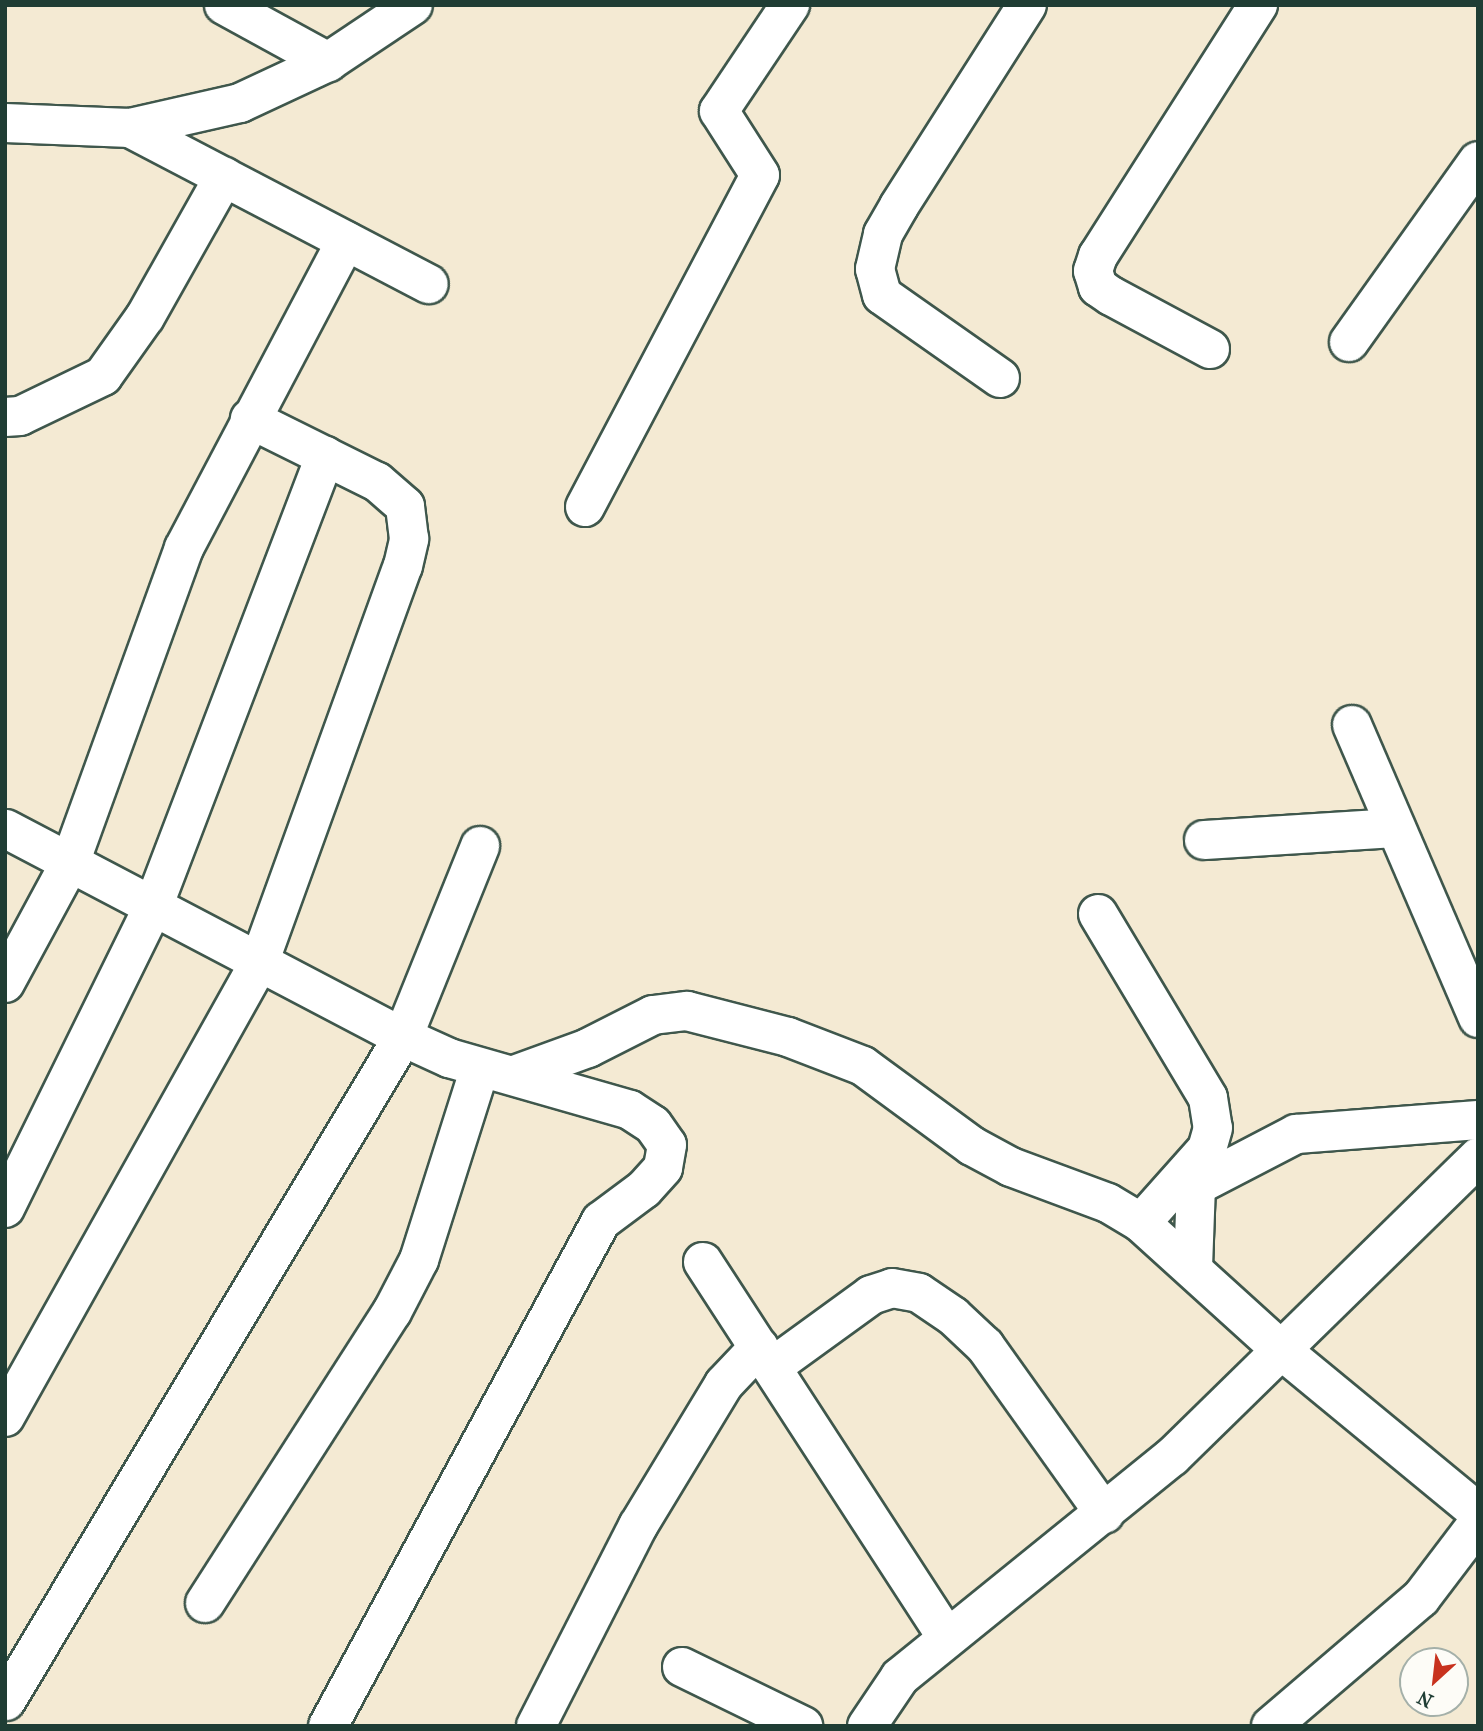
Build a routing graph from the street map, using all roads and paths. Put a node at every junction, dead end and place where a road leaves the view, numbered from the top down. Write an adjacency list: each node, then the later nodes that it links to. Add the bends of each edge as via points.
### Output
1 (224, 5): 6 (street)
2 (414, 5): 6 (street)
3 (790, 5): 19 (street, via 719,111 760,175)
4 (1027, 5): 15 (street, via 899,206 883,234 875,269 883,295)
5 (1258, 5): 14 (street, via 1098,256 1093,271 1098,286 1111,296)
6 (328, 62): 8 (street, via 240,103)
7 (5, 122): 8 (street)
8 (130, 128): 10 (street)
9 (1478, 161): 13 (street)
10 (224, 177): 11 (street); 16 (street, via 145,317 103,376 20,416)
11 (346, 241): 12 (street); 17 (street)
12 (429, 284)
13 (1349, 342)
14 (1210, 349)
15 (1000, 378)
16 (5, 417)
17 (250, 419): 18 (street); 25 (street, via 184,548)
18 (325, 456): 26 (street); 28 (street, via 377,482 404,506 409,539)
19 (585, 507)
20 (1352, 725): 21 (street)
21 (1396, 828): 23 (street); 30 (street)
22 (6, 829): 25 (street)
23 (1204, 839)
24 (480, 846): 31 (street)
25 (70, 863): 26 (street); 29 (street)
26 (153, 907): 28 (street); 35 (street)
27 (1098, 914): 36 (street, via 1208,1098 1213,1128 1207,1149)
28 (259, 963): 31 (street); 41 (street)
29 (5, 983)
30 (1478, 1018)
31 (403, 1037): 32 (street); 48 (street)
32 (497, 1072): 36 (street, via 588,1048 653,1015 687,1011 737,1022 863,1066 972,1146 1011,1167 1108,1203); 45 (street, via 419,1260 392,1312); 49 (street, via 630,1110 653,1125 667,1145 663,1168 644,1189 601,1221)
33 (1478, 1120): 38 (street, via 1296,1134 1196,1186)
34 (1478, 1157): 39 (street)
35 (5, 1208)
36 (1141, 1223): 38 (street)
37 (703, 1262): 40 (street)
38 (1193, 1267): 39 (street)
39 (1280, 1349): 42 (street); 43 (street, via 1172,1457)
40 (766, 1357): 43 (street, via 870,1295 892,1288 919,1293 985,1346); 46 (street); 50 (street, via 724,1384 638,1526)
41 (5, 1417)
42 (1478, 1512)
43 (1105, 1514): 46 (street)
44 (1478, 1523): 53 (street, via 1421,1598)
45 (205, 1603)
46 (947, 1638): 52 (street, via 900,1677)
47 (682, 1667): 51 (street)
48 (6, 1701)
49 (328, 1726)
50 (536, 1726)
51 (803, 1726)
52 (867, 1726)
53 (1271, 1726)

